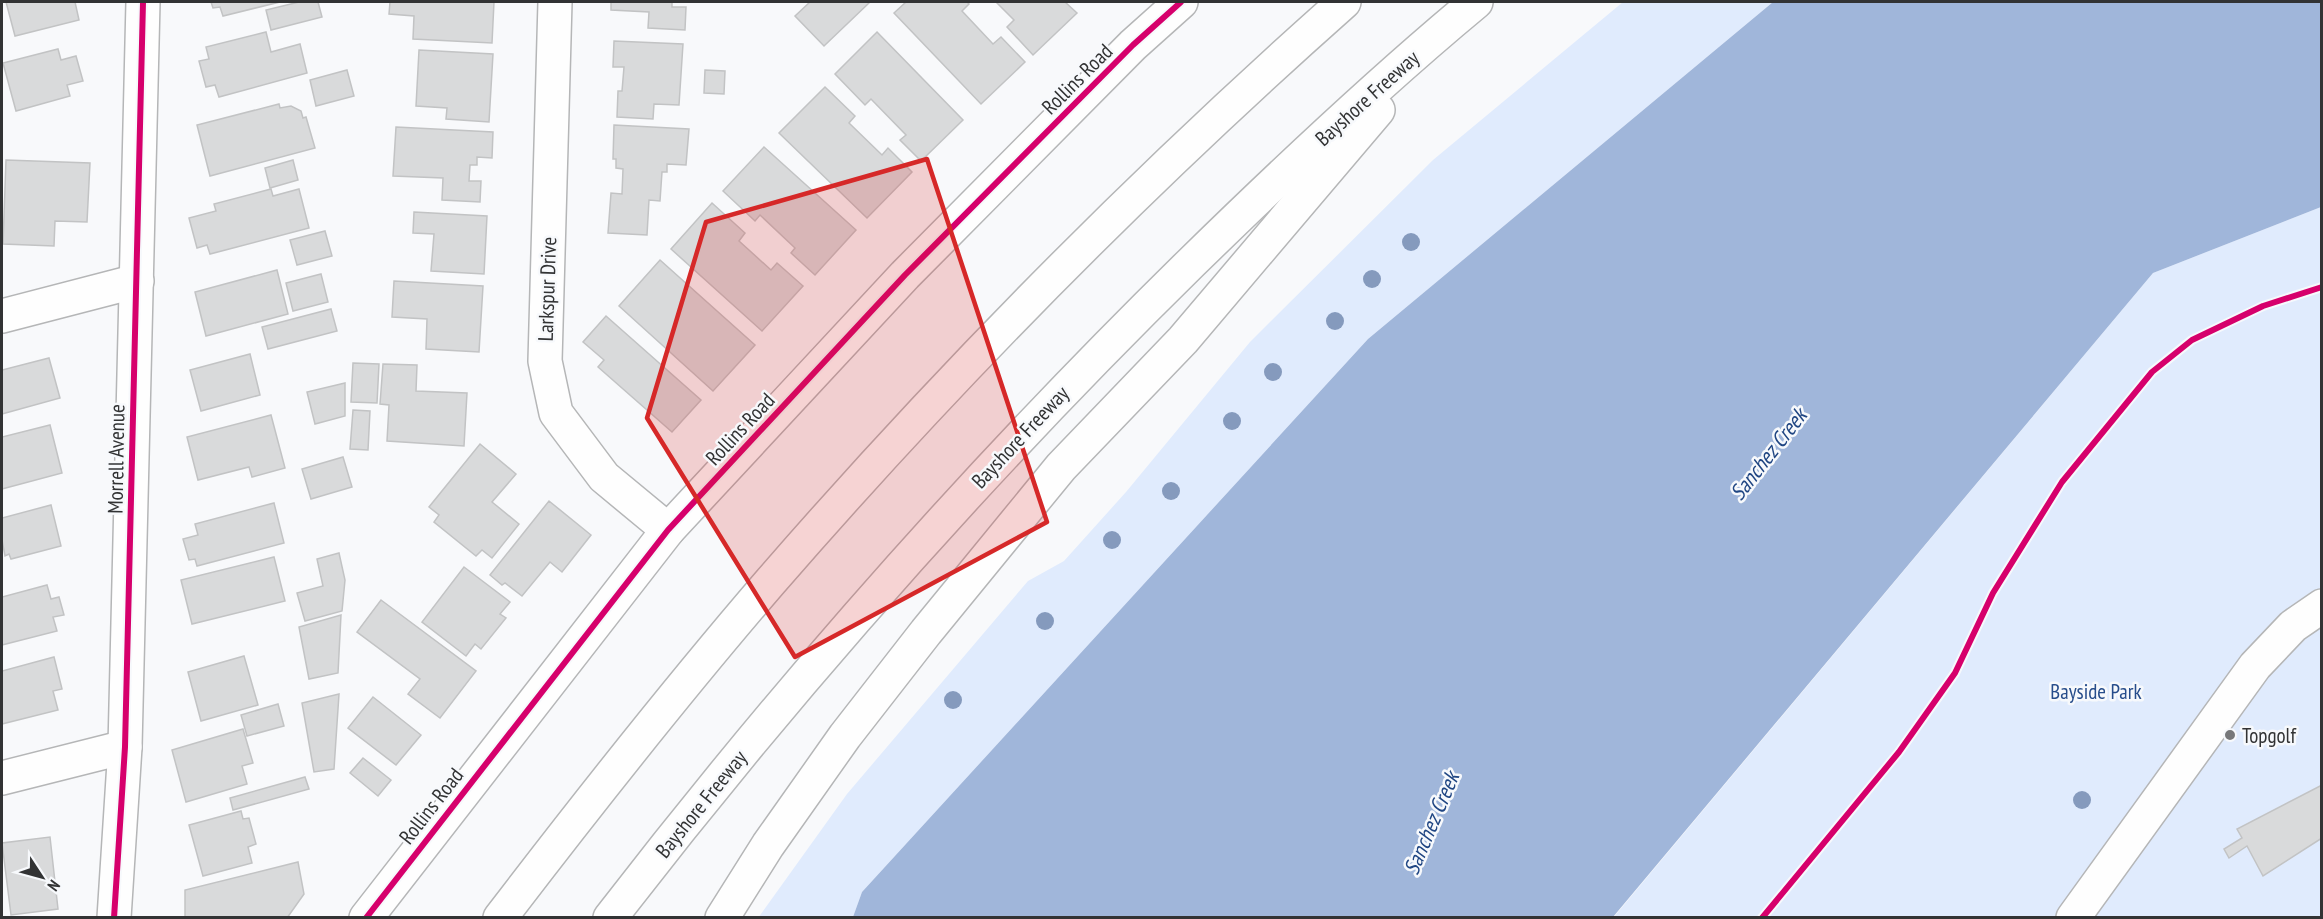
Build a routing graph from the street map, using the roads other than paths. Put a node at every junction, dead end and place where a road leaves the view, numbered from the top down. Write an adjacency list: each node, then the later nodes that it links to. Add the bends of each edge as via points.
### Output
1 (142, 2): 6 (main road, Morrell Avenue)
2 (555, 2): 8 (main road, Larkspur Drive, via 545,361 556,413 604,477)
3 (1181, 2): 8 (main road, Rollins Road, via 1133,45 905,275)
4 (1344, 2): 14 (main road, via 1079,250 869,471 674,696)
5 (1467, 9): 15 (main road, Bayshore Freeway, via 1236,219 1028,428 826,651); 16 (main road, via 1183,340 1062,468 926,632 839,745)
6 (137, 281): 7 (main road); 10 (main road, Morrell Avenue)
7 (2, 316)
8 (668, 530): 13 (main road, Rollins Road)
9 (2322, 606): 17 (main road, via 2293,626 2255,666)
10 (125, 747): 11 (main road); 12 (main road, Morrell Avenue)
11 (2, 778)
12 (114, 918)
13 (366, 918)
14 (500, 918)
15 (610, 918)
16 (722, 918)
17 (2073, 918)

